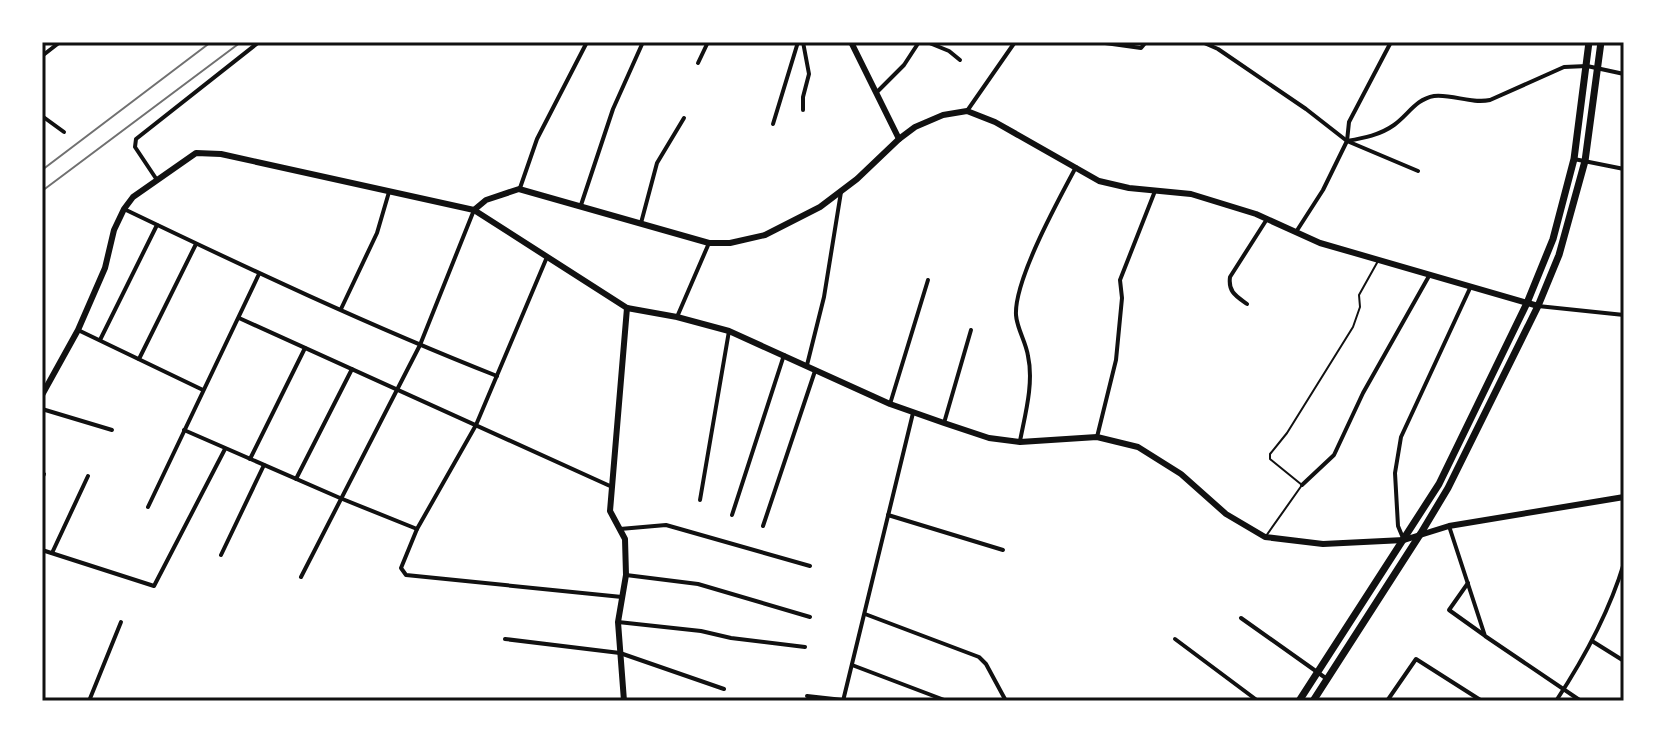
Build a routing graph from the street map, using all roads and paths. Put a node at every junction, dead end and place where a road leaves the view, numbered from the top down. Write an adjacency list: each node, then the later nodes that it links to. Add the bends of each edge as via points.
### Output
1 (60, 42): 17 (street)
2 (259, 42): 37 (street, via 136,139 135,147)
3 (587, 42): 38 (street, via 537,139)
4 (643, 42): 42 (street, via 613,109)
5 (708, 42): 19 (street)
6 (800, 42): 24 (street, via 809,74); 28 (street)
7 (851, 42): 23 (street)
8 (919, 42): 23 (street)
9 (927, 42): 18 (street)
10 (1015, 42): 25 (street)
11 (1098, 42): 12 (street, via 1141,48)
12 (1146, 42)
13 (1202, 42): 31 (street)
14 (1391, 42): 31 (street, via 1349,122)
15 (1589, 42): 20 (main road)
16 (1601, 42): 21 (main road)
17 (42, 56)
18 (960, 60)
19 (698, 63)
20 (1587, 66): 21 (street); 31 (street, via 1564,67 1490,100 1436,96 1419,101 1395,124); 32 (main road)
21 (1598, 69): 22 (street); 33 (main road)
22 (1624, 74)
23 (877, 92): 30 (street)
24 (803, 110)
25 (967, 111): 30 (street, via 943,115); 34 (street)
26 (42, 116): 29 (street)
27 (684, 118): 46 (street, via 657,163)
28 (773, 124)
29 (64, 132)
30 (899, 139): 41 (street)
31 (1347, 141): 36 (street); 48 (street)
32 (1574, 159): 33 (street); 57 (main road, via 1553,239)
33 (1585, 161): 35 (street); 59 (main road, via 1559,255)
34 (1076, 167): 39 (street, via 1099,181); 88 (street, via 1023,279 1018,302 1030,378)
35 (1624, 169)
36 (1418, 171)
37 (157, 180): 40 (street, via 196,153 221,154); 43 (street)
38 (519, 189): 42 (street); 44 (street)
39 (1155, 191): 45 (street, via 1191,194); 87 (street, via 1120,280 1116,360)
40 (389, 192): 44 (street); 61 (street, via 377,233)
41 (841, 192): 49 (street, via 765,235); 73 (street)
42 (581, 205): 46 (street)
43 (124, 209): 47 (street); 65 (street)
44 (474, 210): 51 (street); 69 (street)
45 (1267, 219): 48 (street); 58 (street, via 1230,277 1233,294)
46 (641, 223): 49 (street)
47 (157, 225): 50 (street); 68 (street)
48 (1296, 232): 52 (street)
49 (709, 243): 63 (street)
50 (196, 244): 53 (street); 72 (street)
51 (547, 256): 60 (street); 76 (street)
52 (1379, 259): 54 (street); 94 (lane, via 1359,295 1353,327 1270,454)
53 (259, 274): 61 (street); 64 (street)
54 (1430, 274): 56 (street); 94 (street, via 1334,455)
55 (928, 280): 80 (street)
56 (1471, 286): 57 (street); 108 (street, via 1398,448 1398,526)
57 (1527, 303): 59 (street); 108 (main road, via 1439,484)
58 (1247, 304)
59 (1538, 306): 62 (street); 106 (main road, via 1480,428)
60 (627, 308): 63 (street); 95 (street)
61 (341, 309): 69 (street)
62 (1624, 315)
63 (677, 317): 67 (street)
64 (239, 318): 70 (street); 78 (street)
65 (78, 330): 68 (street); 79 (street)
66 (971, 330): 83 (street)
67 (729, 331): 71 (street); 98 (street)
68 (100, 340): 72 (street)
69 (420, 345): 76 (street); 77 (street)
70 (305, 348): 74 (street); 90 (street)
71 (784, 355): 73 (street); 100 (street)
72 (139, 359): 78 (street)
73 (807, 365): 75 (street)
74 (352, 369): 77 (street); 93 (street)
75 (816, 369): 80 (street); 102 (street)
76 (497, 376): 84 (street)
77 (396, 389): 84 (street); 97 (street)
78 (203, 390): 86 (street)
79 (42, 395)
80 (890, 404): 82 (street)
81 (42, 409): 85 (street)
82 (913, 413): 83 (street); 101 (street)
83 (944, 423): 88 (street)
84 (476, 425): 95 (street); 104 (street)
85 (112, 430)
86 (184, 430): 89 (street); 99 (street)
87 (1097, 437): 88 (street); 107 (street, via 1138,447)
88 (1020, 442)
89 (225, 449): 90 (street); 111 (street, via 154,586)
90 (250, 459): 91 (street)
91 (264, 465): 93 (street); 112 (street)
92 (88, 476): 111 (street)
93 (296, 479): 97 (street)
94 (1302, 485): 107 (lane)
95 (610, 486): 105 (street, via 610,511)
96 (1624, 497): 103 (street)
97 (340, 498): 104 (street); 116 (street)
98 (700, 500)
99 (148, 507)
100 (732, 515)
101 (888, 515): 110 (street); 119 (street)
102 (763, 526)
103 (1449, 526): 106 (street); 117 (street)
104 (417, 529): 118 (street, via 401,568 406,575)
105 (620, 529): 114 (street, via 666,525); 115 (street)
106 (1421, 533): 108 (street); 133 (main road)
107 (1265, 537): 108 (street, via 1323,544)
108 (1404, 540): 132 (main road)
109 (42, 550): 111 (street)
110 (1003, 550)
111 (52, 553)
112 (221, 555)
113 (1624, 563): 127 (street)
114 (810, 566)
115 (626, 575): 118 (street); 120 (street, via 698,584)
116 (301, 577)
117 (1468, 583): 124 (street); 124 (street, via 1449,610)
118 (622, 597): 123 (street)
119 (864, 614): 131 (street); 141 (street, via 979,657)
120 (810, 617)
121 (1241, 618): 132 (street)
122 (121, 622): 138 (street)
123 (618, 622): 128 (street); 129 (street)
124 (1485, 636): 135 (street)
125 (505, 639): 129 (street)
126 (1175, 639): 142 (street)
127 (1592, 641): 130 (street); 135 (street)
128 (805, 647)
129 (620, 653): 134 (street); 139 (street)
130 (1624, 661)
131 (852, 665): 137 (street); 140 (street)
132 (1317, 672): 133 (street); 143 (main road)
133 (1327, 679): 144 (main road)
134 (724, 689)
135 (1564, 690): 147 (street); 148 (street)
136 (807, 696): 137 (street)
137 (843, 700)
138 (89, 701)
139 (624, 701)
140 (947, 701)
141 (1006, 701)
142 (1258, 701)
143 (1299, 701)
144 (1313, 701)
145 (1387, 701): 146 (street, via 1416,659)
146 (1482, 701)
147 (1556, 701)
148 (1581, 701)

